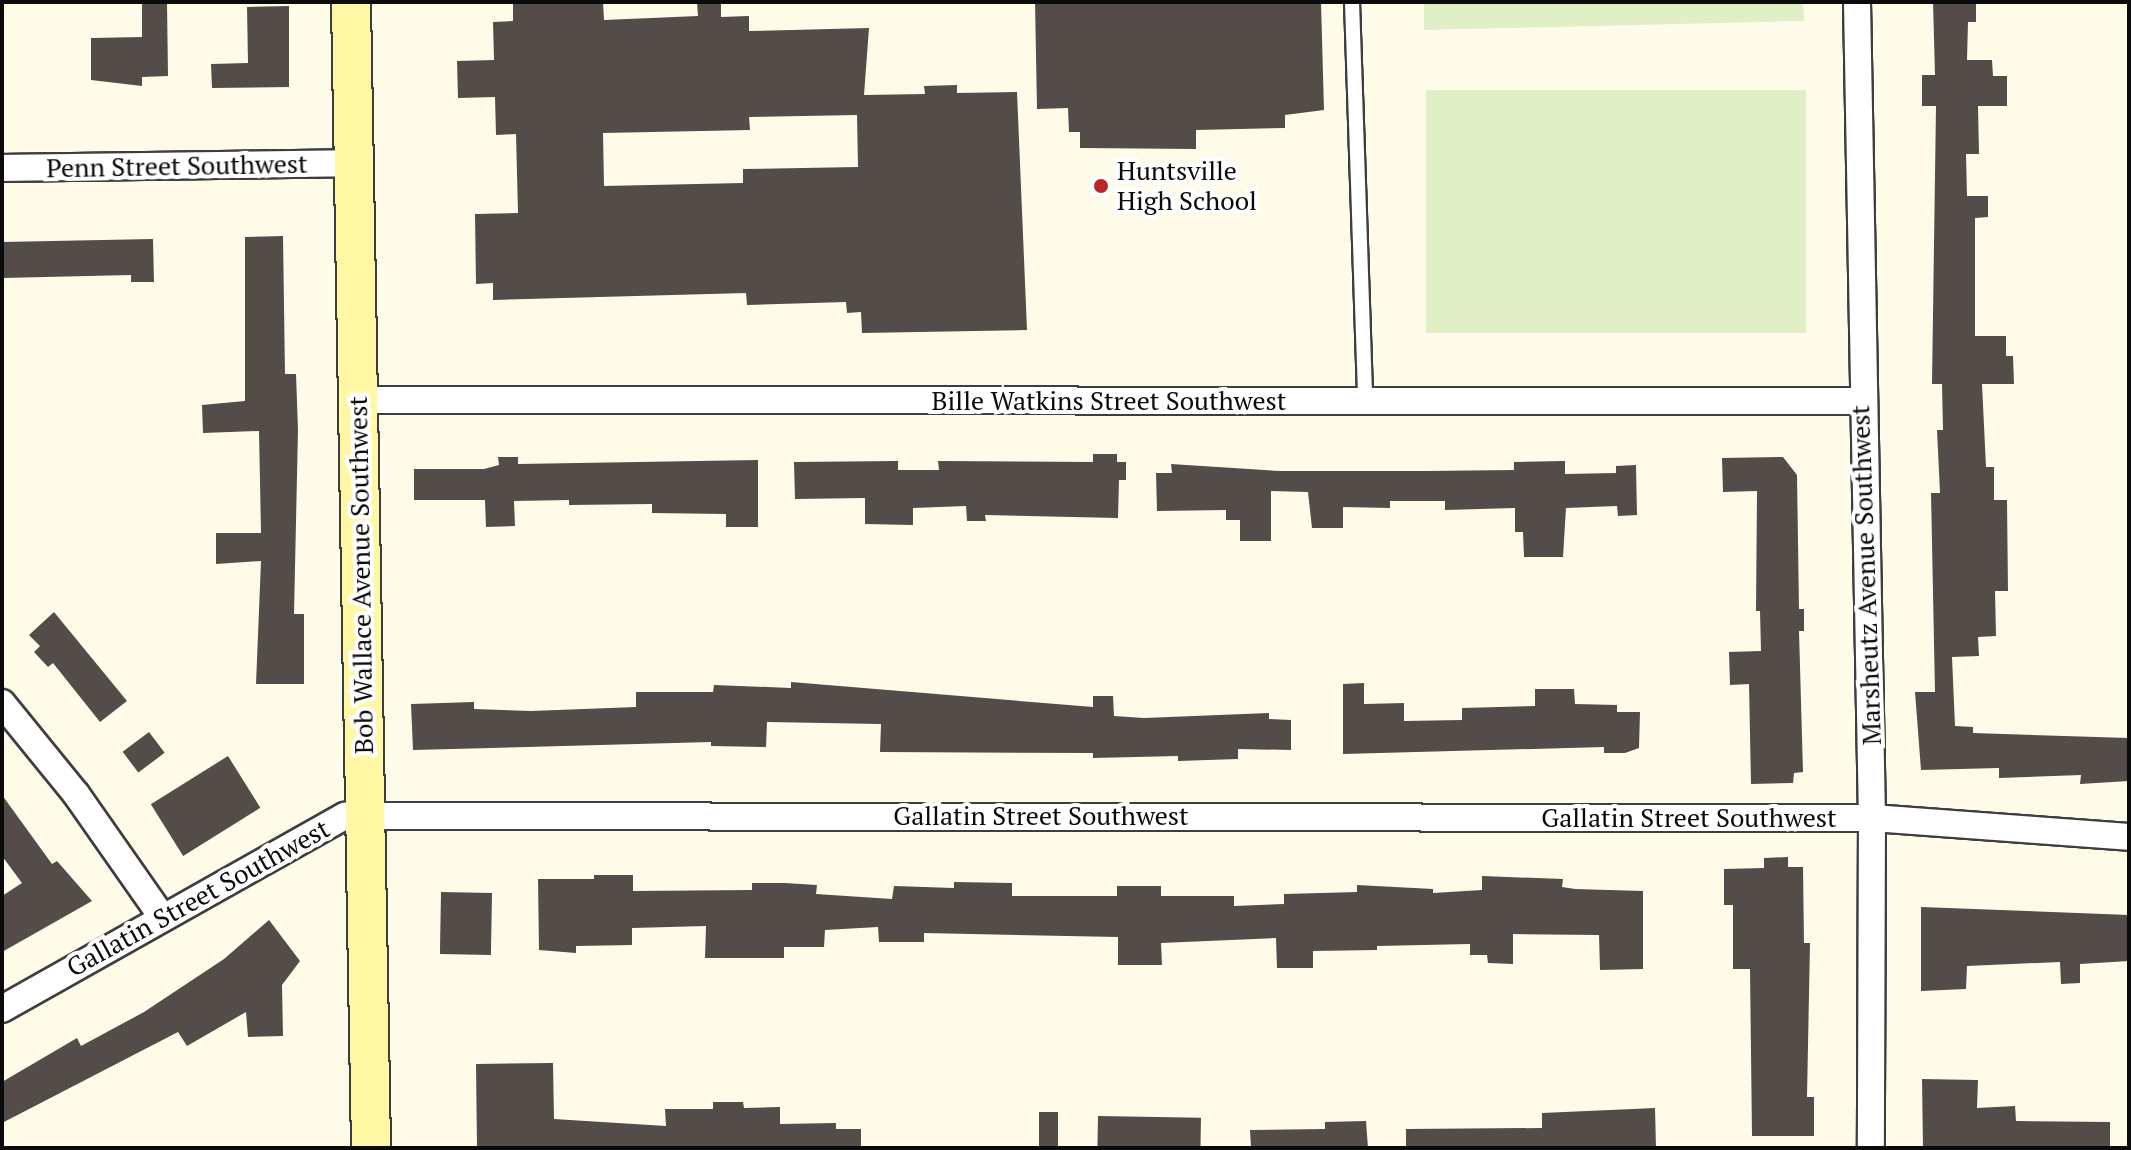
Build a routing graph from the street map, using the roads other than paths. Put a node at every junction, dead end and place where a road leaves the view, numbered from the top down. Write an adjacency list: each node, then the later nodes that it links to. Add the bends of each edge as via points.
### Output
1 (351, 2): 4 (main road, Bob Wallace Avenue Southwest)
2 (1352, 2): 7 (lane)
3 (1857, 2): 8 (street, Marsheutz Avenue Southwest)
4 (353, 163): 5 (street, Penn Street Southwest); 6 (main road, Bob Wallace Avenue Southwest)
5 (2, 168)
6 (357, 400): 7 (street, Bille Watkins Street Southwest); 10 (main road, Bob Wallace Avenue Southwest)
7 (1365, 401): 8 (street, Bille Watkins Street Southwest)
8 (1861, 401): 11 (street, Marsheutz Avenue Southwest)
9 (2, 703): 13 (street, via 76,794)
10 (366, 815): 11 (street, Gallatin Street Southwest); 13 (street, Gallatin Street Southwest, via 345,816); 15 (main road, Bob Wallace Avenue Southwest)
11 (1872, 818): 12 (street, Gallatin Street Southwest); 16 (street, Marsheutz Avenue Southwest)
12 (2129, 837)
13 (162, 917): 14 (street, Gallatin Street Southwest)
14 (2, 1009)
15 (371, 1148)
16 (1871, 1148)

